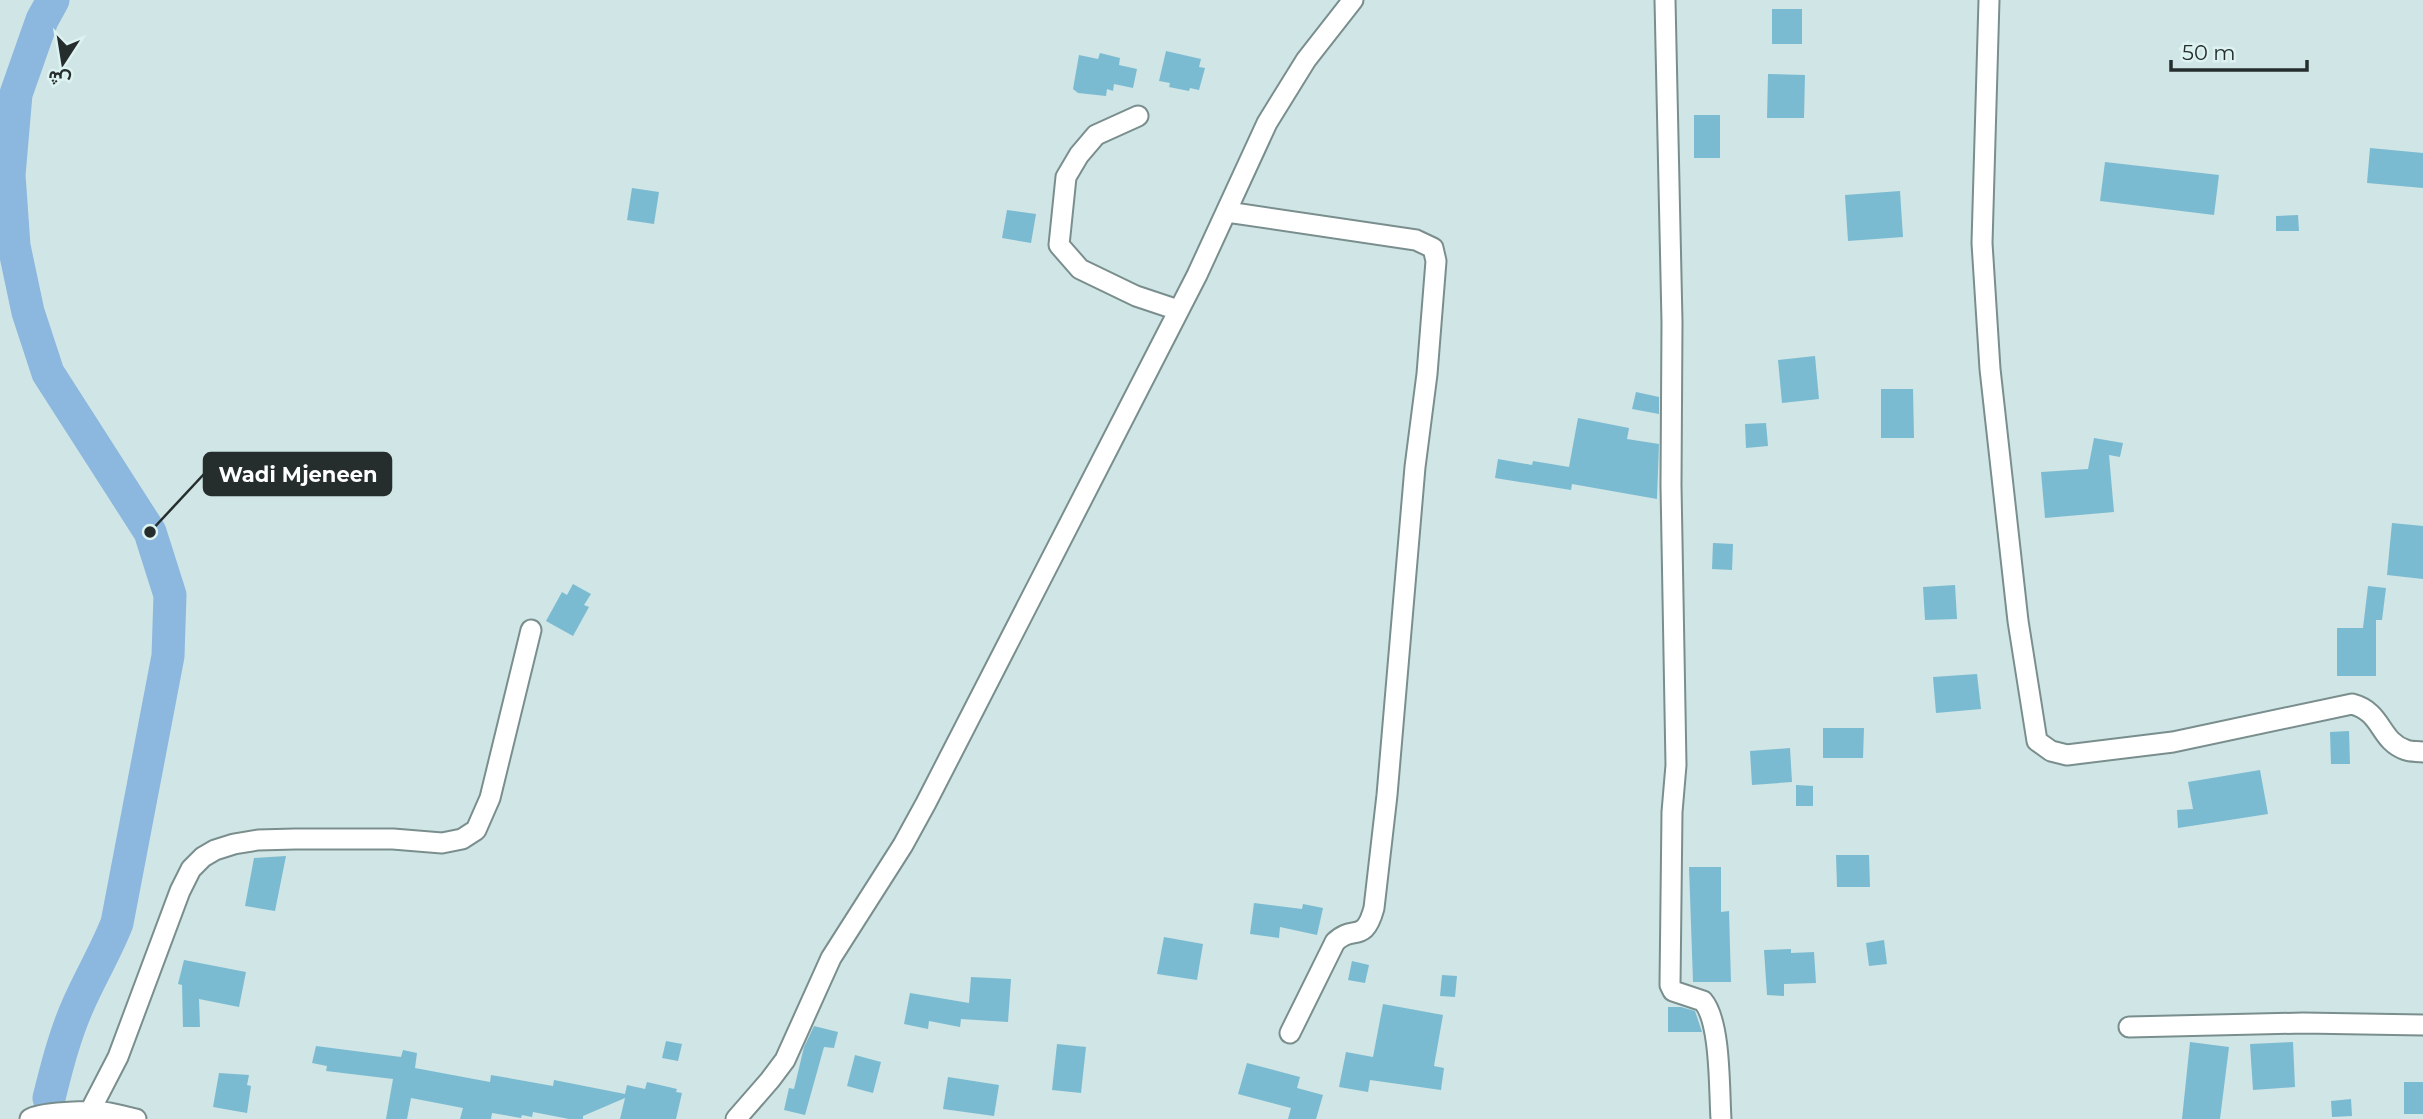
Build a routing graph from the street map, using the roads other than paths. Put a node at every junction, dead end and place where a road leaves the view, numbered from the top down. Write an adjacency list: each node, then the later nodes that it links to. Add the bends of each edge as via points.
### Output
1 (1353, 0): 5 (street, via 1291,82)
2 (1665, 0): 16 (street, via 1676,765 1670,985 1672,991 1703,1001 1711,1014)
3 (1989, 0): 8 (street, via 1982,243 2018,621 2037,741 2067,755 2173,742 2352,704 2373,714 2396,744)
4 (1138, 116): 6 (street, via 1096,135 1066,177 1059,245 1080,270)
5 (1227, 212): 6 (street); 11 (street, via 1416,240 1433,248 1436,261 1374,908 1365,929 1335,942)
6 (1178, 310): 15 (street, via 926,803 831,958 785,1060)
7 (531, 630): 12 (street, via 490,798 475,830 462,839 442,842 258,840 203,857 180,891 118,1056)
8 (2423, 752)
9 (2423, 1025): 10 (street)
10 (2129, 1027)
11 (1290, 1033)
12 (89, 1113): 13 (street); 14 (street)
13 (30, 1119)
14 (136, 1119)
15 (736, 1119)
16 (1721, 1119)

